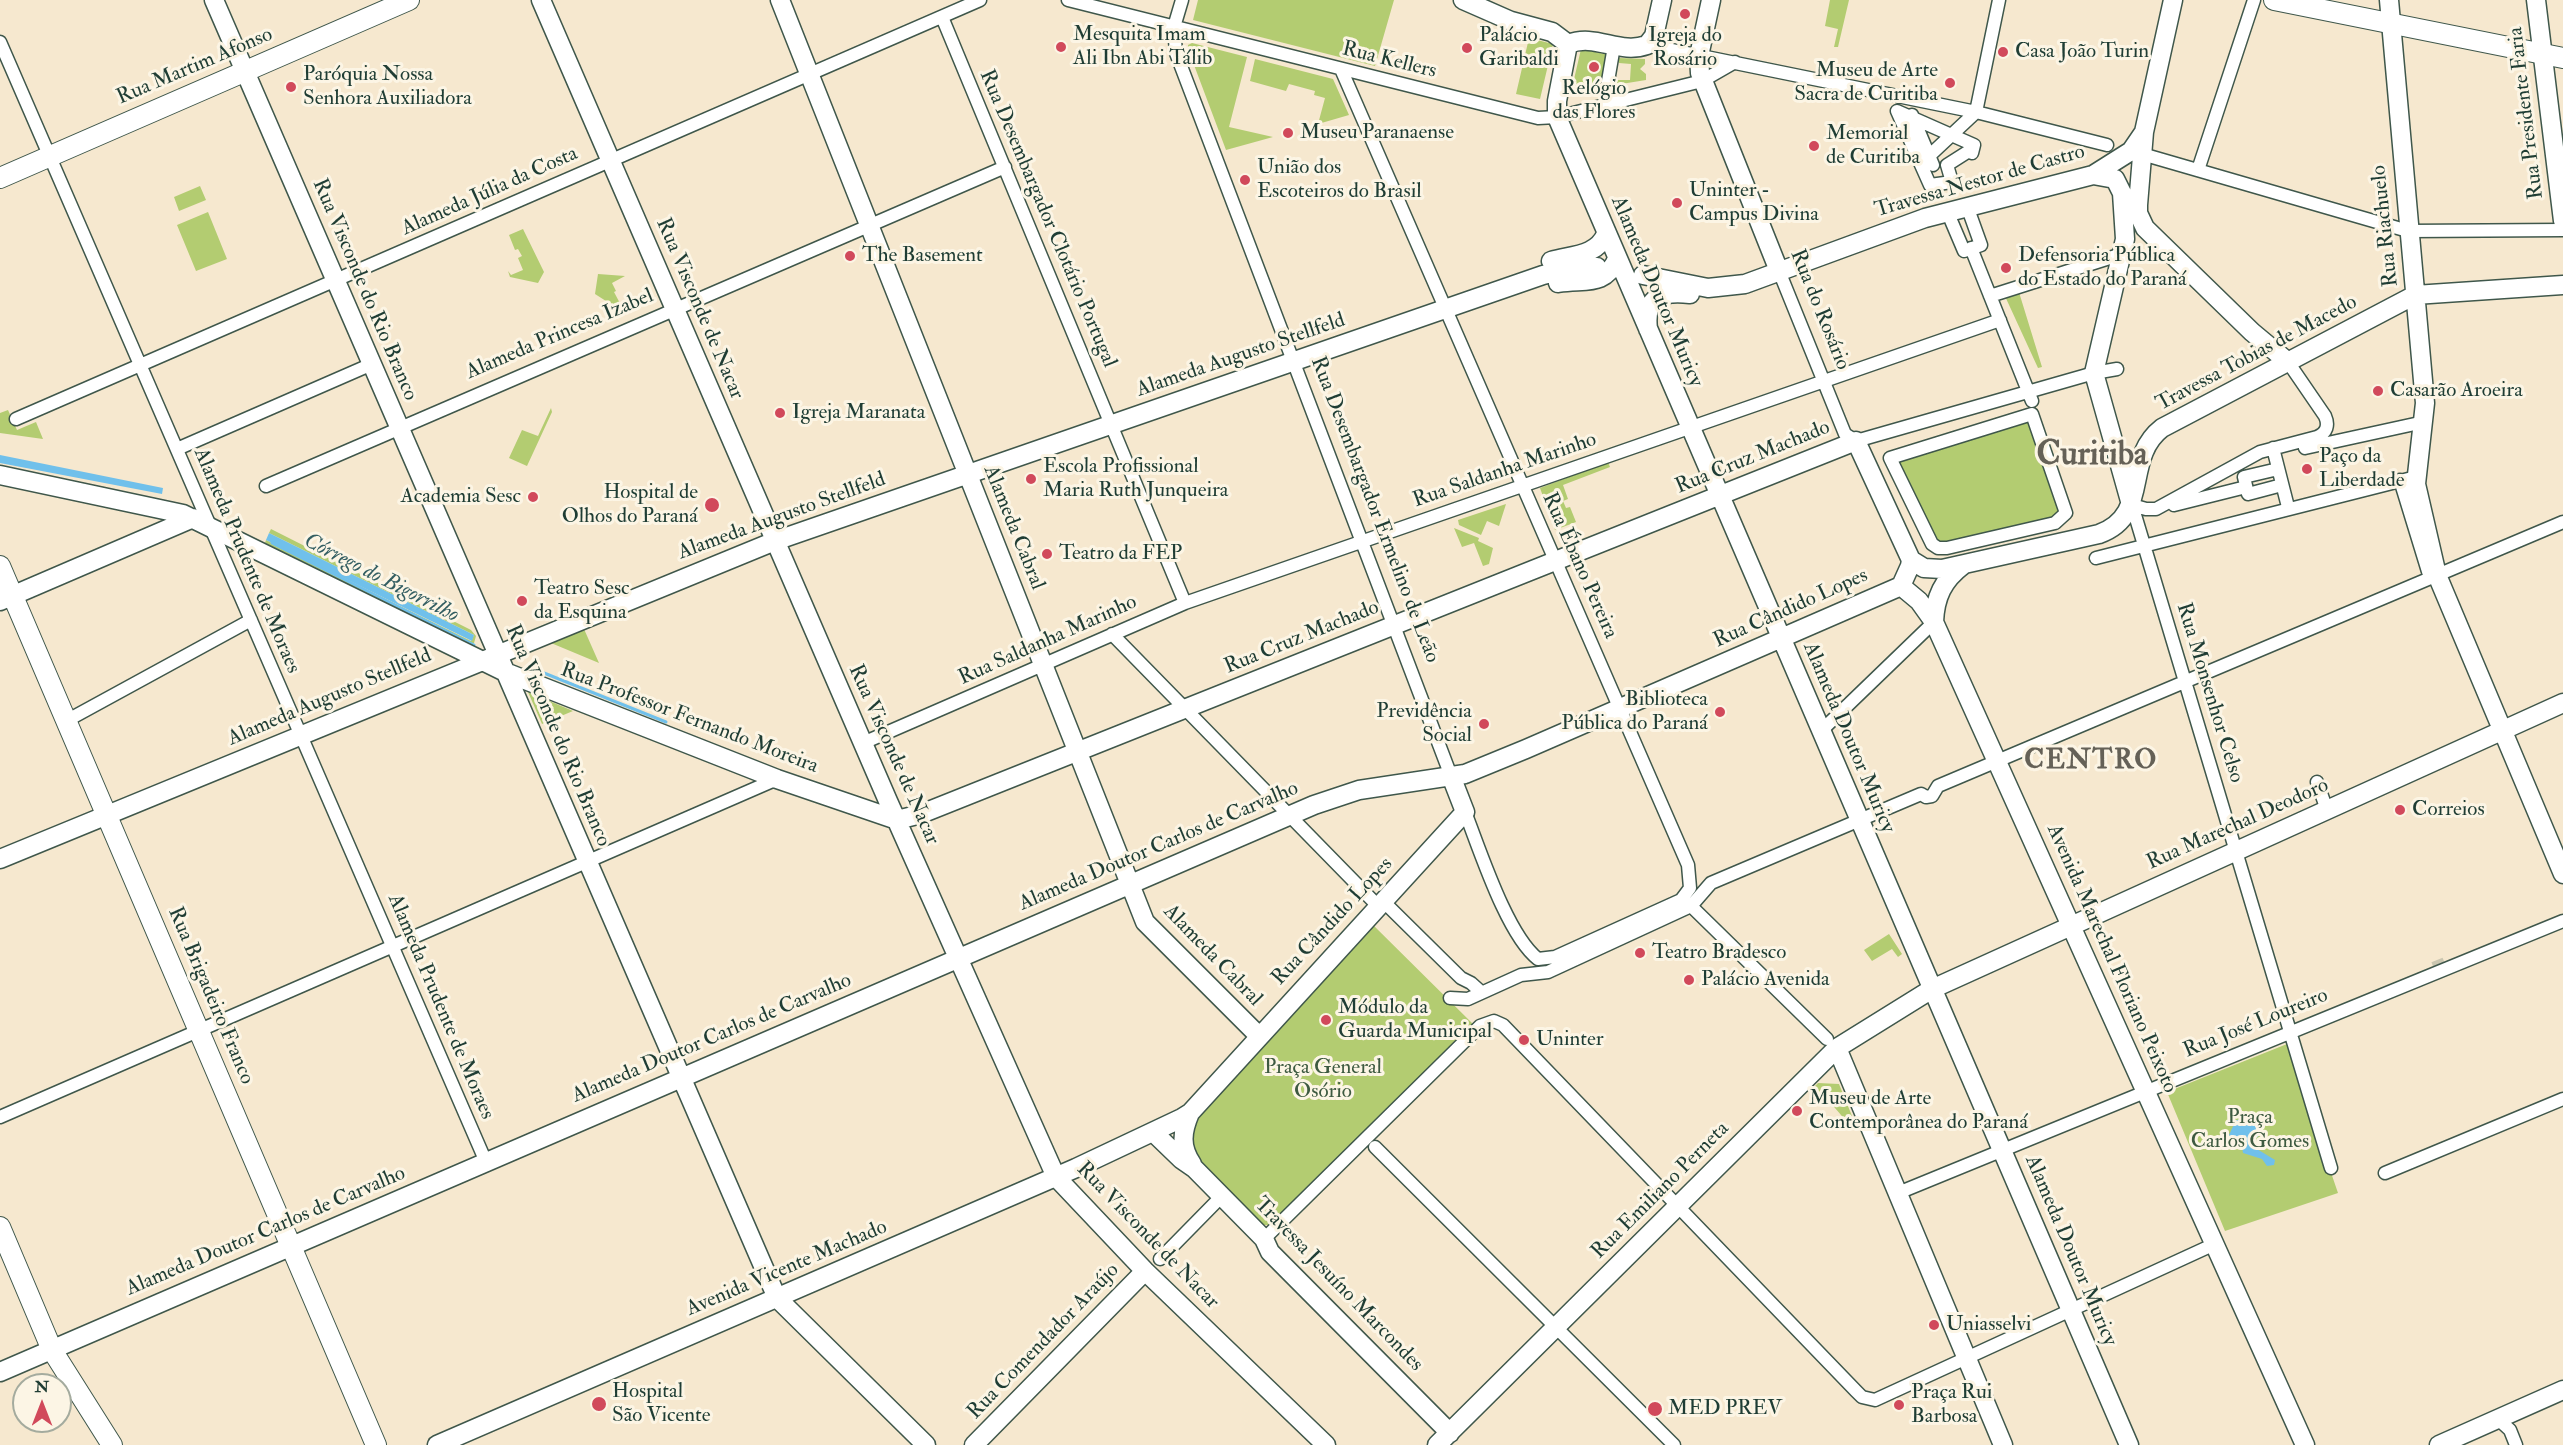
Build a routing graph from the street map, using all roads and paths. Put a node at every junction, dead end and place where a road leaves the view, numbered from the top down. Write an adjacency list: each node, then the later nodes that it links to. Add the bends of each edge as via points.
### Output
1 (214, 0): 29 (street, Rua Visconde do Rio Branco)
2 (409, 0): 29 (main road, Rua Martim Afonso)
3 (541, 0): 41 (street, Rua Visconde de Nacar)
4 (780, 0): 30 (street, Alameda Cabral)
5 (980, 0): 17 (street, Alameda Júlia da Costa)
6 (1068, 0): 19 (street, Rua Kellers)
7 (1182, 0): 19 (street, Rua Desembargador Ermelino de Leão)
8 (1463, 0): 21 (street, via 1511,21 1552,32)
9 (1662, 0): 22 (street, via 1654,36)
10 (1711, 0): 25 (street, Rua do Rosário)
11 (1999, 0): 35 (street)
12 (2173, 0): 37 (street)
13 (2254, 0): 42 (street)
14 (2274, 0): 18 (main road)
15 (2389, 0): 18 (street, Rua Riachuelo)
16 (2536, 0): 24 (street, Rua Presidente Faria)
17 (942, 17): 30 (street, Alameda Júlia da Costa); 43 (street, Rua Desembargador Clotário Portugal)
18 (2391, 24): 24 (main road); 52 (street, Rua Riachuelo)
19 (1174, 27): 28 (street, Rua Kellers); 68 (street, Rua Desembargador Ermelino de Leão, via 1176,53)
20 (0, 42): 40 (street, Alameda Prudente de Moraes)
21 (1568, 44): 23 (street, via 1583,39); 36 (street, Alameda Doutor Muricy)
22 (1647, 45): 23 (street, via 1634,49); 25 (street)
23 (1614, 46): 33 (street)
24 (2542, 54): 26 (main road); 48 (street, Rua Presidente Faria)
25 (1700, 56): 27 (street); 31 (street, Rua do Rosário)
26 (2563, 58)
27 (1734, 63): 31 (street, Rua Kellers); 32 (street)
28 (1341, 69): 36 (street, Rua Kellers, via 1529,117); 64 (street, Rua Ébano Pereira)
29 (245, 71): 40 (main road, Rua Martim Afonso); 60 (street, Rua Visconde do Rio Branco)
30 (809, 74): 41 (street, Alameda Júlia da Costa); 49 (street, Alameda Cabral)
31 (1702, 81): 33 (street, Rua Kellers); 58 (street, Rua do Rosário)
32 (1905, 97): 35 (street); 35 (street, via 1931,161)
33 (1607, 105): 36 (street, Rua Kellers)
34 (1897, 111): 34 (street, via 1930,186 1952,182 1947,165 1969,151 1972,153 1974,145)
35 (1976, 112): 38 (street, via 2083,145)
36 (1557, 117): 53 (street, Alameda Doutor Muricy)
37 (2144, 132): 39 (street); 44 (street, Travessa Nestor de Castro, via 2131,151)
38 (2107, 145)
39 (2142, 154): 42 (street); 50 (street, via 2138,213)
40 (50, 156): 45 (main road, Rua Martim Afonso); 71 (street, Alameda Prudente de Moraes)
41 (610, 161): 60 (street, Alameda Júlia da Costa); 65 (street, Rua Visconde de Nacar)
42 (2199, 164): 52 (street)
43 (1005, 167): 49 (street, Alameda Princesa Izabel); 78 (street, Rua Desembargador Clotário Portugal)
44 (2092, 175): 46 (street, Travessa Nestor de Castro); 54 (street, via 2115,179 2120,185)
45 (0, 177)
46 (1967, 206): 47 (street, Travessa Nestor de Castro); 55 (street, via 1981,245)
47 (1947, 211): 55 (street, via 1964,251); 58 (street, Travessa Nestor de Castro)
48 (2563, 221)
49 (869, 226): 65 (street, Alameda Princesa Izabel); 87 (street, Alameda Cabral)
50 (2145, 228): 54 (street, via 2137,230); 69 (street, via 2225,314)
51 (2563, 230): 52 (street)
52 (2408, 231): 62 (street, Rua Riachuelo)
53 (1606, 234): 56 (street, Alameda Doutor Muricy); 64 (street, via 1600,245 1589,251 1455,295)
54 (2123, 247): 63 (street); 73 (street)
55 (1971, 248): 63 (street)
56 (1617, 259): 64 (street, via 1603,278 1556,283 1460,315); 67 (street, Alameda Doutor Muricy)
57 (1597, 267): 64 (street, Alameda Augusto Stellfeld, via 1558,271)
58 (1779, 271): 59 (street, Travessa Nestor de Castro, via 1745,284 1720,288); 67 (street, via 1771,283 1736,295 1660,295 1649,308); 74 (street, Rua do Rosário)
59 (1643, 275)
60 (335, 280): 70 (street, Rua Visconde do Rio Branco); 71 (street, Alameda Júlia da Costa)
61 (2563, 285): 62 (street)
62 (2415, 295): 69 (street, Travessa Tobias de Macedo); 77 (street, Rua Riachuelo)
63 (1990, 296): 66 (street)
64 (1446, 309): 68 (street, Alameda Augusto Stellfeld); 92 (street, Rua Ébano Pereira)
65 (675, 310): 80 (street, Alameda Princesa Izabel); 101 (street, Rua Visconde de Nacar)
66 (2000, 320): 74 (street, Rua Saldanha Marinho); 75 (street)
67 (1648, 332): 79 (street, Alameda Doutor Muricy)
68 (1293, 361): 78 (street, Alameda Augusto Stellfeld); 102 (street, Rua Desembargador Ermelino de Leão)
69 (2288, 362): 84 (street, via 2325,416 2327,429 2317,437); 95 (street, Travessa Tobias de Macedo, via 2154,435 2140,460)
70 (372, 364): 80 (street, Rua Visconde do Rio Branco); 83 (street)
71 (140, 365): 76 (street, Alameda Júlia da Costa); 83 (street, Alameda Prudente de Moraes)
72 (2117, 369): 73 (street)
73 (2094, 374): 75 (street); 95 (street)
74 (1824, 381): 79 (street, Rua Saldanha Marinho); 81 (street, Rua do Rosário, via 1845,434)
75 (2031, 396): 81 (street)
76 (16, 419)
77 (2424, 422): 82 (street, Rua Riachuelo); 84 (street)
78 (1111, 424): 87 (street, Alameda Augusto Stellfeld); 112 (street, Rua Desembargador Clotário Portugal)
79 (1689, 428): 92 (street, Rua Saldanha Marinho); 94 (street, Alameda Doutor Muricy)
80 (400, 429): 91 (street, Alameda Princesa Izabel); 119 (street, Rua Visconde do Rio Branco)
81 (1856, 441): 94 (street, Rua Cruz Machado); 105 (street)
82 (2419, 447): 89 (street, Rua Riachuelo); 109 (street, Rua Riachuelo, via 2435,518)
83 (177, 449): 100 (street, Alameda Prudente de Moraes)
84 (2274, 451): 86 (street); 97 (street, via 2250,457)
85 (1890, 458): 85 (street, via 1932,544 1938,548 2055,523 2066,513 2032,414)
86 (2278, 469): 93 (street, via 2244,477); 96 (street)
87 (968, 474): 101 (street, Alameda Augusto Stellfeld); 121 (street, Alameda Cabral)
88 (0, 475): 98 (street, Rua Professor Fernando Moreira, via 164,508)
89 (2408, 478): 96 (street); 109 (street, Rua Riachuelo)
90 (2282, 485): 93 (street, via 2248,494)
91 (266, 486)
92 (1523, 486): 102 (street, Rua Saldanha Marinho); 106 (street, Rua Ébano Pereira)
93 (2246, 487): 97 (street)
94 (1719, 496): 106 (street, Rua Cruz Machado); 117 (street, Alameda Doutor Muricy)
95 (2132, 505): 97 (street); 103 (street, Rua Monsenhor Celso); 107 (street, via 2118,525 2099,534)
96 (2288, 507): 103 (street)
97 (2156, 509)
98 (193, 518): 100 (street, Rua Professor Fernando Moreira); 111 (street)
99 (2563, 522): 109 (street)
100 (210, 526): 113 (street, Alameda Prudente de Moraes); 119 (street, Rua Professor Fernando Moreira)
101 (775, 541): 119 (street, Alameda Augusto Stellfeld); 131 (street, Rua Visconde de Nacar)
102 (1362, 541): 112 (street, Rua Saldanha Marinho); 115 (street, Rua Desembargador Ermelino de Leão)
103 (2144, 545): 104 (street); 123 (street, Rua Monsenhor Celso)
104 (2096, 558)
105 (1911, 560): 107 (street, via 1934,570); 110 (street, Rua Cândido Lopes)
106 (1555, 561): 115 (street, Rua Cruz Machado); 125 (street, Rua Ébano Pereira)
107 (1963, 564): 114 (street, via 1941,589)
108 (0, 566): 111 (main road, Rua Brigadeiro Franco)
109 (2434, 572): 118 (street); 128 (street)
110 (1901, 586): 114 (street, Avenida Marechal Floriano Peixoto, via 1919,601); 117 (street, Rua Cândido Lopes)
111 (6, 598): 127 (main road, Rua Brigadeiro Franco)
112 (1185, 603): 116 (street, Rua Saldanha Marinho)
113 (251, 620): 127 (street); 130 (street, Alameda Prudente de Moraes)
114 (1934, 622): 129 (street); 133 (street, Avenida Marechal Floriano Peixoto)
115 (1394, 625): 126 (street, Rua Cruz Machado); 134 (street, Rua Desembargador Ermelino de Leão)
116 (1112, 634): 121 (street, Rua Saldanha Marinho); 126 (street)
117 (1780, 638): 125 (street, Rua Cândido Lopes); 129 (street, Alameda Doutor Muricy)
118 (2265, 648): 120 (street); 123 (street)
119 (489, 657): 122 (street, Rua Professor Fernando Moreira); 130 (street, Alameda Augusto Stellfeld)
120 (2271, 661)
121 (1043, 665): 131 (street, Rua Saldanha Marinho); 132 (street, Alameda Cabral)
122 (505, 672): 135 (street, Rua Professor Fernando Moreira); 145 (street, Rua Visconde do Rio Branco)
123 (2185, 682): 133 (street); 143 (street, Rua Monsenhor Celso)
124 (2563, 703): 128 (street, Rua Marechal Deodoro)
125 (1620, 708): 134 (street, Rua Cândido Lopes, via 1478,769); 154 (street, Rua Ébano Pereira, via 1688,865 1691,880 1687,895 1555,957)
126 (1185, 709): 132 (street, Rua Cruz Machado); 140 (street)
127 (66, 721): 139 (main road, Rua Brigadeiro Franco)
128 (2503, 730): 137 (street, Rua Marechal Deodoro); 146 (street)
129 (1821, 731): 142 (street, Alameda Doutor Muricy)
130 (301, 735): 139 (street, Alameda Augusto Stellfeld); 152 (street, Alameda Prudente de Moraes)
131 (863, 743): 141 (street, Rua Visconde de Nacar)
132 (1077, 751): 141 (street, Rua Cruz Machado); 147 (street, Alameda Cabral)
133 (1997, 762): 142 (street, via 1938,786 1932,796 1921,794); 151 (street, Avenida Marechal Floriano Peixoto)
134 (1451, 776): 138 (street, Rua Desembargador Ermelino de Leão); 140 (street, Alameda Doutor Carlos de Carvalho, via 1359,790)
135 (777, 779): 141 (street, Rua Professor Fernando Moreira); 145 (street)
136 (2317, 782): 137 (street)
137 (2327, 810): 143 (street, Rua Marechal Deodoro)
138 (1465, 812): 148 (street, Rua Cândido Lopes); 154 (street, Rua Desembargador Ermelino de Leão, via 1502,905 1524,945)
139 (106, 815): 144 (street, Alameda Augusto Stellfeld); 158 (main road, Rua Brigadeiro Franco)
140 (1289, 815): 147 (street, Alameda Doutor Carlos de Carvalho); 148 (street)
141 (897, 820): 153 (street, Rua Visconde de Nacar)
142 (1859, 820): 149 (street, via 1711,883); 155 (street, Alameda Doutor Muricy)
143 (2236, 851): 151 (street, Rua Marechal Deodoro); 159 (street, Rua Monsenhor Celso)
144 (0, 859)
145 (588, 862): 152 (street); 162 (street, Rua Visconde do Rio Branco)
146 (2563, 874)
147 (1129, 883): 153 (street, Alameda Doutor Carlos de Carvalho); 160 (street, Alameda Cabral, via 1145,922)
148 (1382, 905): 156 (street); 160 (street, Rua Cândido Lopes)
149 (1691, 906): 156 (street, via 1548,972 1521,975); 161 (street)
150 (2563, 921): 159 (street, Rua José Loureiro)
151 (2071, 926): 155 (street, Rua Marechal Deodoro); 163 (street, Avenida Marechal Floriano Peixoto)
152 (393, 947): 158 (street); 170 (street, Alameda Prudente de Moraes)
153 (958, 957): 162 (street, Alameda Doutor Carlos de Carvalho); 174 (street, Rua Visconde de Nacar)
154 (1538, 959)
155 (1932, 989): 161 (street, Rua Emiliano Perneta); 169 (street, Alameda Doutor Muricy)
156 (1481, 993): 157 (street, via 1465,999)
157 (1450, 998)
158 (199, 1031): 166 (street); 180 (main road, Rua Brigadeiro Franco)
159 (2290, 1031): 163 (street, Rua José Loureiro); 172 (street, Rua Monsenhor Celso)
160 (1258, 1036): 165 (street, Rua Cândido Lopes)
161 (1832, 1043): 175 (street); 177 (street, Rua Emiliano Perneta)
162 (681, 1077): 170 (street, Alameda Doutor Carlos de Carvalho); 184 (street, Rua Visconde do Rio Branco)
163 (2146, 1090): 169 (street, Rua José Loureiro); 202 (street, Avenida Marechal Floriano Peixoto)
164 (2563, 1099): 173 (street)
165 (1190, 1113): 167 (street, Rua Cândido Lopes); 171 (street, Travessa Jesuíno Marcondes, via 1183,1143)
166 (0, 1118)
167 (1154, 1132): 171 (street, Travessa Jesuíno Marcondes); 174 (street, Avenida Vicente Machado)
168 (1375, 1147): 186 (street)
169 (2002, 1149): 175 (street, Rua José Loureiro); 185 (street, Alameda Doutor Muricy)
170 (486, 1162): 180 (street, Alameda Doutor Carlos de Carvalho)
171 (1194, 1168): 179 (street, Travessa Jesuíno Marcondes)
172 (2331, 1168)
173 (2385, 1173)
174 (1056, 1177): 183 (street, Rua Visconde de Nacar); 184 (street, Avenida Vicente Machado)
175 (1898, 1193): 188 (street)
176 (1216, 1202): 182 (street)
177 (1677, 1208): 179 (street, via 1503,1025 1494,1021 1480,1026); 186 (street, Rua Emiliano Perneta); 188 (street, via 1856,1392 1869,1399)
178 (0, 1227): 187 (main road)
179 (1264, 1239): 192 (street, Travessa Jesuíno Marcondes, via 1270,1252)
180 (291, 1246): 187 (street, Alameda Doutor Carlos de Carvalho); 194 (main road, Rua Brigadeiro Franco)
181 (2206, 1248): 185 (street)
182 (1160, 1259)
183 (1145, 1270): 197 (street, Rua Comendador Araújo); 198 (street, Rua Visconde de Nacar)
184 (777, 1298): 195 (street, Avenida Vicente Machado); 196 (street, Rua Visconde do Rio Branco)
185 (2071, 1310): 188 (street); 201 (street, Alameda Doutor Muricy)
186 (1556, 1327): 192 (street, Rua Emiliano Perneta); 199 (street)
187 (52, 1350): 189 (street, Alameda Doutor Carlos de Carvalho); 193 (main road)
188 (1967, 1359): 200 (street)
189 (0, 1372)
190 (2563, 1390): 191 (street)
191 (2498, 1419): 203 (street); 204 (street, via 2510,1431)
192 (1444, 1439)
193 (111, 1445)
194 (376, 1445)
195 (437, 1445)
196 (926, 1445)
197 (974, 1445)
198 (1326, 1445)
199 (1674, 1445)
200 (2003, 1445)
201 (2129, 1445)
202 (2305, 1445)
203 (2439, 1445)
204 (2516, 1445)

